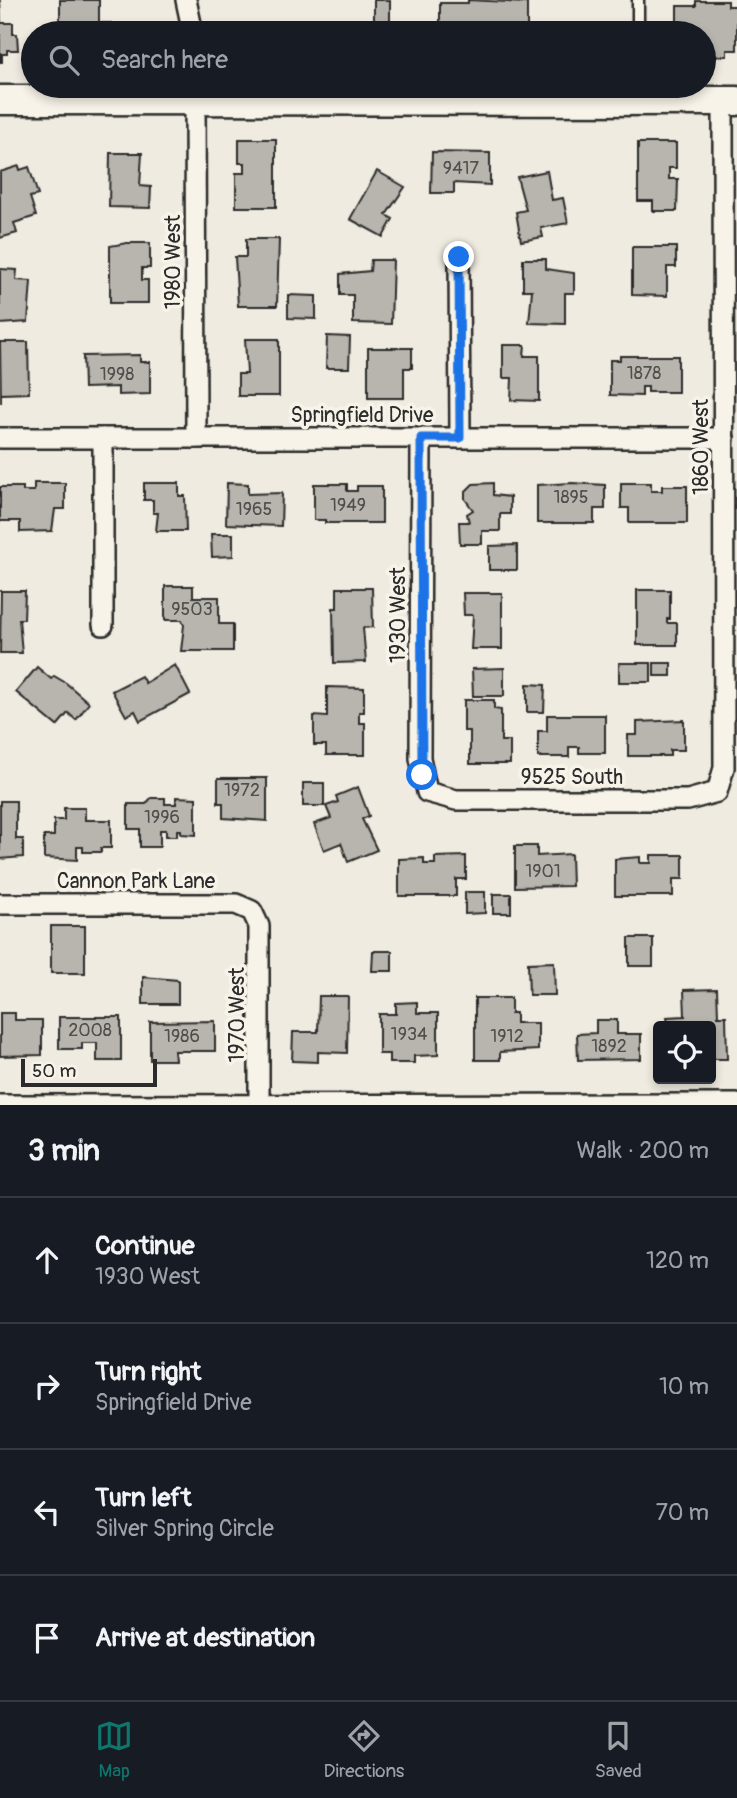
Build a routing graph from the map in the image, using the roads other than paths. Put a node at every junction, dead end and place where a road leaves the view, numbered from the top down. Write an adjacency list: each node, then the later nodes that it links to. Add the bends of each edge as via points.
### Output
1 (186, 0): 3 (street)
2 (638, 0): 4 (lane)
3 (190, 21)
4 (638, 21)
5 (56, 98): 8 (street)
6 (195, 98): 13 (street, 1980 West)
7 (696, 98): 9 (street)
8 (0, 100)
9 (730, 101): 16 (street, 1860 West)
10 (459, 257): 15 (street)
11 (0, 438): 12 (street, Springfield Drive)
12 (103, 438): 13 (street, Springfield Drive); 17 (street)
13 (196, 438): 14 (street, Springfield Drive)
14 (421, 438): 15 (street, Springfield Drive); 18 (street, 1930 West, via 420,758)
15 (460, 438): 16 (street, Springfield Drive)
16 (724, 438): 19 (street, 1860 West, via 724,768)
17 (103, 625)
18 (427, 792): 19 (street, 9525 South, via 469,800 688,800)
19 (717, 792)
20 (0, 904): 21 (street, Cannon Park Lane, via 236,904 252,911)
21 (259, 926): 22 (street, 1970 West)
22 (259, 1104): 23 (street); 24 (street)
23 (737, 1104)
24 (0, 1105)

